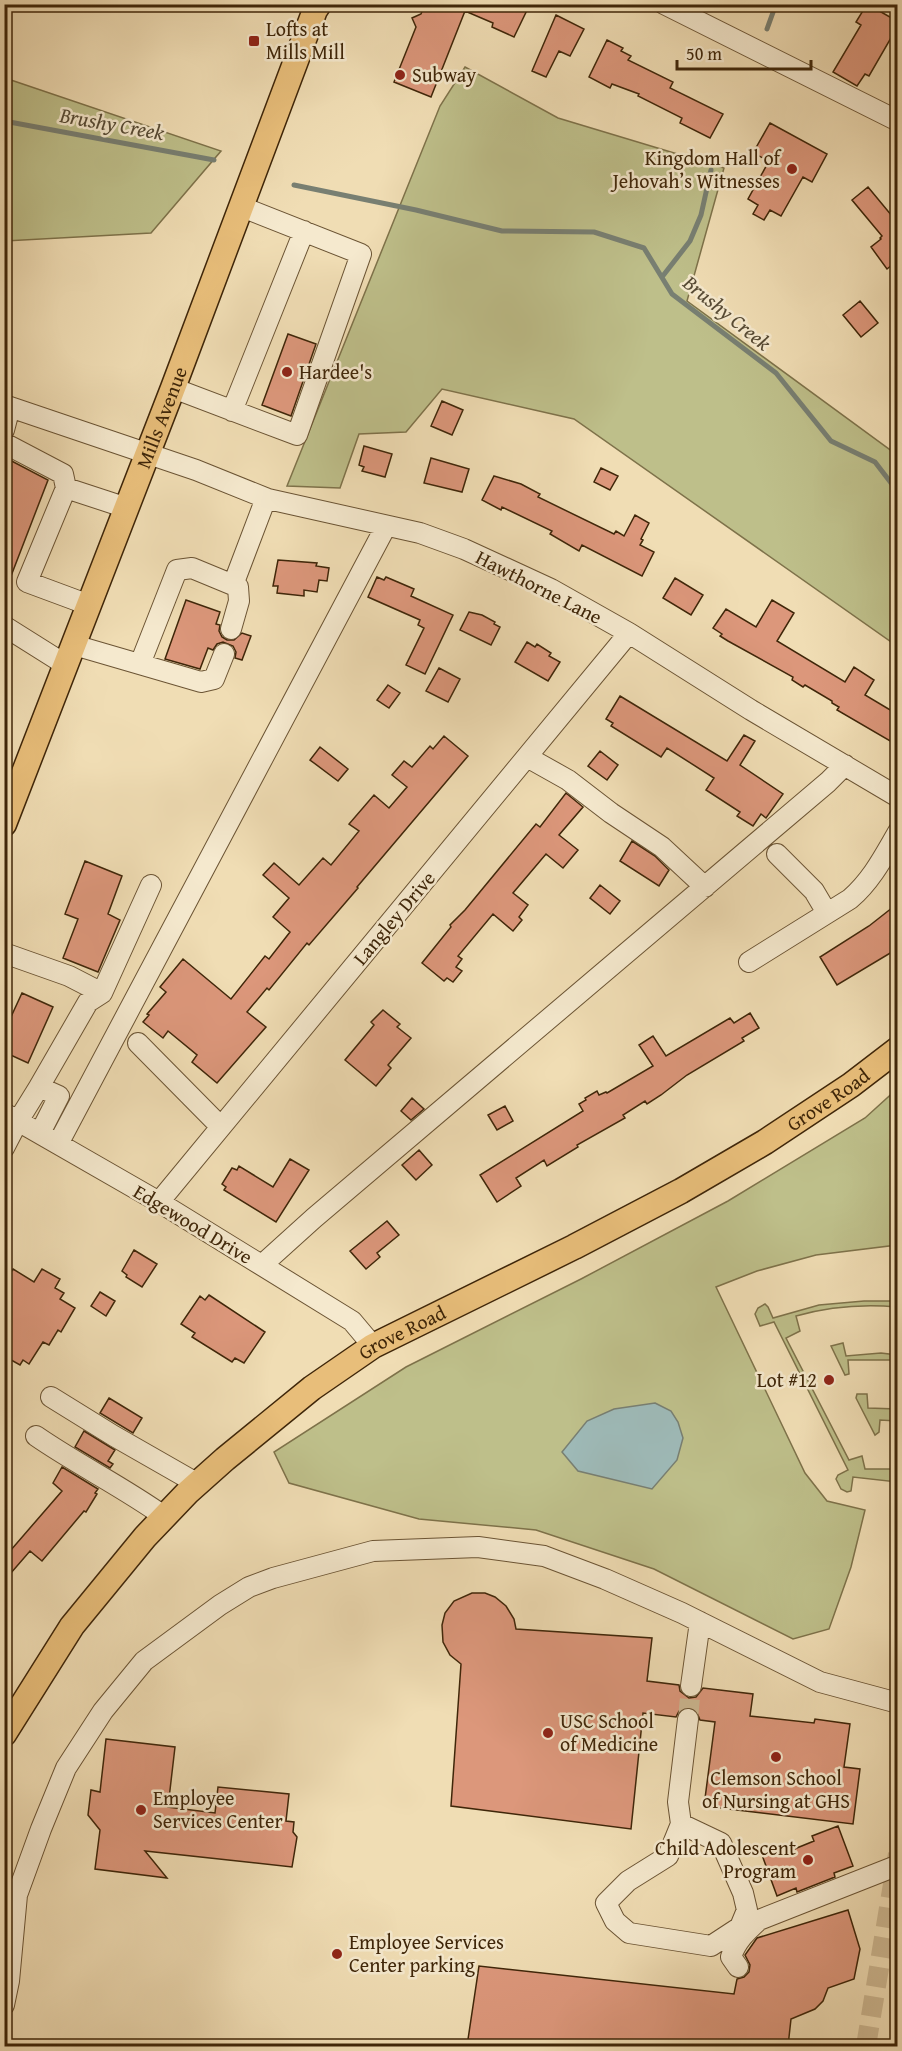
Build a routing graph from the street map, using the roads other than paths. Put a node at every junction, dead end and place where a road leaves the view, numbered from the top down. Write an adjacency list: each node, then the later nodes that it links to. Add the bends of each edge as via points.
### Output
1 (664, 4): 3 (street)
2 (316, 6): 4 (main road, Mills Avenue)
3 (897, 121)
4 (242, 207): 5 (street); 6 (main road, Mills Avenue)
5 (304, 231): 8 (street); 8 (street, via 361,254 297,435)
6 (173, 388): 8 (street); 11 (main road, Mills Avenue)
7 (7, 406): 9 (street); 11 (street, Hawthorne Lane)
8 (232, 411)
9 (4, 430)
10 (4, 443): 12 (street, via 63,474)
11 (148, 454): 13 (street, Hawthorne Lane); 14 (main road, Mills Avenue)
12 (66, 488): 14 (street); 17 (street, via 27,582)
13 (266, 498): 15 (street, Hawthorne Lane); 16 (street)
14 (127, 508): 17 (main road, Mills Avenue)
15 (386, 526): 20 (street, Hawthorne Lane, via 420,532 464,549 551,589); 43 (street)
16 (233, 585): 19 (street, via 238,587 239,601); 23 (street, via 192,568 177,570)
17 (89, 605): 22 (main road, Mills Avenue)
18 (4, 626): 22 (street)
19 (231, 629)
20 (629, 633): 24 (street, Langley Drive); 25 (street, Hawthorne Lane)
21 (224, 654): 23 (street, via 214,679 201,682)
22 (70, 655): 23 (street); 26 (main road, Mills Avenue)
23 (140, 664)
24 (527, 757): 32 (street, via 568,780 662,847); 41 (street, Langley Drive)
25 (844, 765): 27 (street, Hawthorne Lane); 32 (street)
26 (11, 787): 28 (main road, Mills Avenue)
27 (897, 797)
28 (4, 824)
29 (897, 832): 33 (street, via 861,889)
30 (777, 854): 33 (street, via 814,891)
31 (151, 885): 36 (street)
32 (705, 887): 46 (street)
33 (828, 913): 35 (street)
34 (4, 953): 36 (street, via 69,976)
35 (749, 962)
36 (102, 993): 39 (street, via 88,1002)
37 (138, 1043): 41 (street)
38 (897, 1049): 47 (main road, Grove Road, via 765,1142 681,1191)
39 (39, 1087): 40 (street); 42 (street, via 58,1096)
40 (11, 1117): 42 (street, Edgewood Drive); 44 (street)
41 (221, 1127): 45 (street, Langley Drive)
42 (40, 1133): 43 (street, Edgewood Drive)
43 (58, 1144): 45 (street, Edgewood Drive)
44 (4, 1149)
45 (159, 1202): 46 (street, Edgewood Drive)
46 (262, 1265): 47 (street, Edgewood Drive, via 352,1321)
47 (373, 1346): 50 (main road, Grove Road, via 312,1388)
48 (51, 1397): 50 (street)
49 (36, 1436): 51 (street)
50 (198, 1484): 51 (main road, Grove Road)
51 (165, 1517): 56 (main road, Grove Road, via 72,1626)
52 (700, 1622): 53 (street); 54 (street, via 820,1682); 59 (street, via 544,1556 478,1547 373,1551 249,1587 144,1661 103,1711 66,1768)
53 (691, 1686)
54 (897, 1703)
55 (688, 1719): 57 (street, via 678,1802)
56 (4, 1734)
57 (681, 1824): 57 (street, via 668,1856 628,1881 606,1903 615,1921 629,1933 711,1946 740,1927 747,1910 743,1893 721,1843)
58 (896, 1866): 60 (street, via 759,1920 735,1946 731,1957)
59 (11, 1895): 61 (street, via 9,1981)
60 (738, 1967)
61 (4, 2005)

